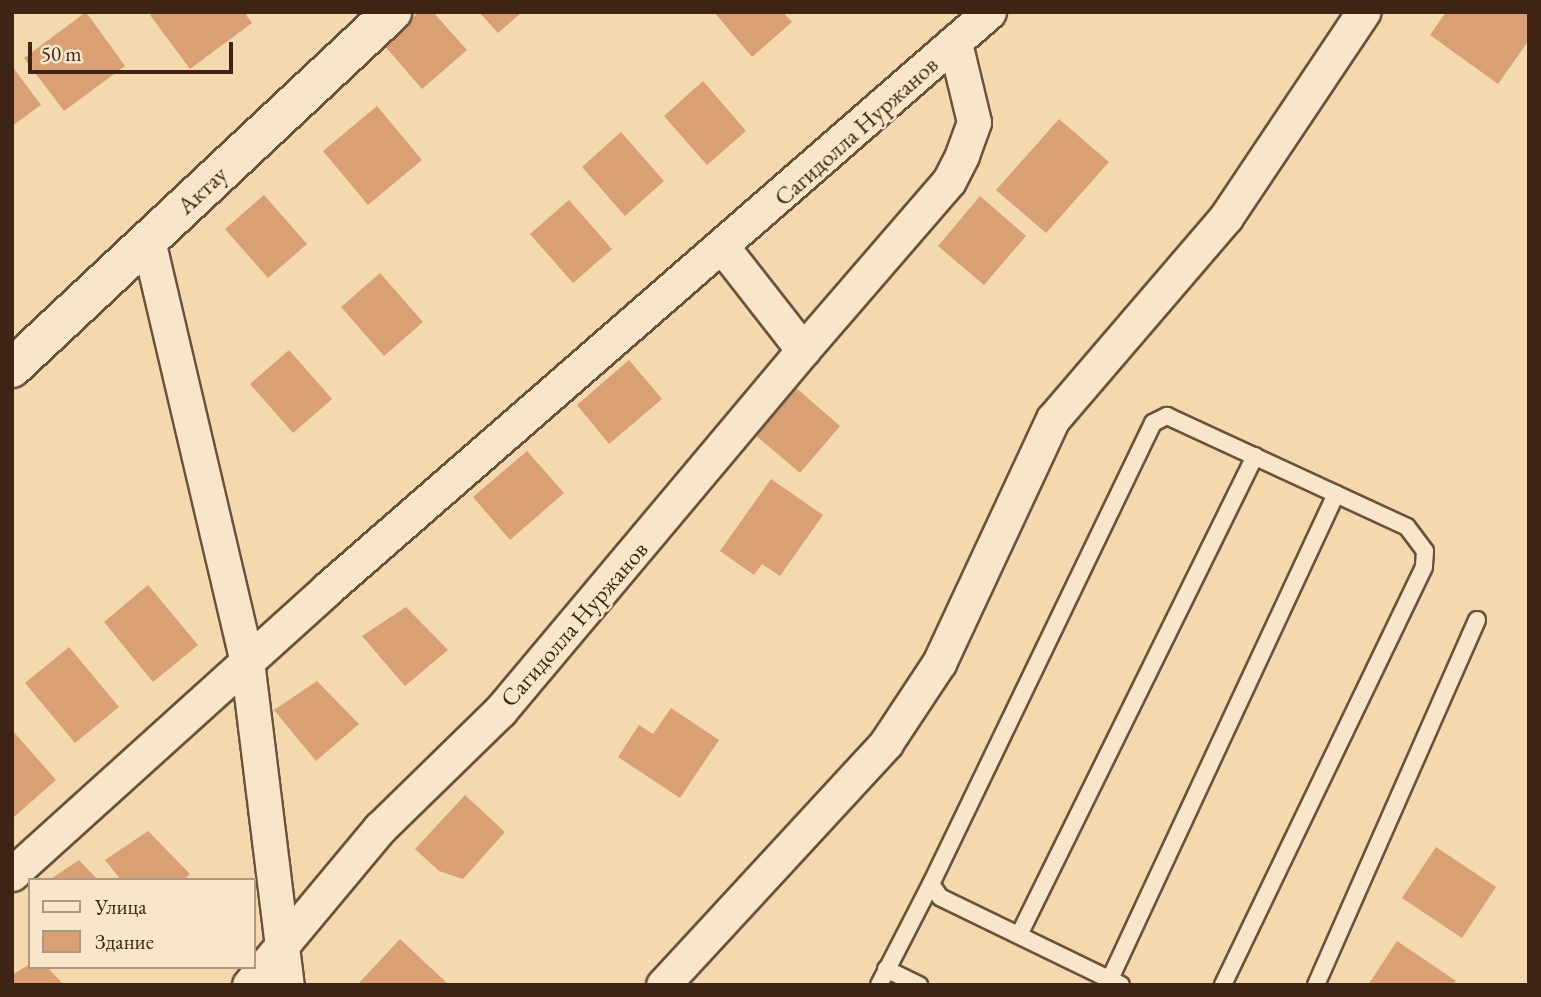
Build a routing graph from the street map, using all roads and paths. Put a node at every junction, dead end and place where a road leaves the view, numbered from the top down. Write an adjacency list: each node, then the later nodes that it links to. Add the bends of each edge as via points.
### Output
1 (392, 12): 5 (street, Актау)
2 (989, 12): 4 (street, Сагидолла Нуржанов)
3 (1363, 12): 21 (street, via 1226,217 1053,419 939,663 886,743)
4 (955, 43): 6 (street, Сагидолла Нуржанов); 7 (street, Сагидолла Нуржанов, via 974,122 962,155 949,181)
5 (148, 240): 8 (street, Актау); 12 (street)
6 (724, 249): 7 (street); 12 (street, Сагидолла Нуржанов)
7 (803, 350): 16 (street, Сагидолла Нуржанов, via 500,711 380,828)
8 (12, 368)
9 (1255, 456): 10 (lane); 14 (lane, via 1177,419 1167,416 1153,422); 15 (lane)
10 (1336, 494): 18 (lane); 24 (lane, via 1407,527 1426,551 1424,567)
11 (1477, 620): 25 (lane)
12 (247, 661): 13 (street, Сагидолла Нуржанов); 16 (street)
13 (12, 874)
14 (931, 884): 15 (lane, via 940,897); 17 (lane)
15 (1018, 935): 18 (lane)
16 (285, 947): 19 (street, Сагидолла Нуржанов); 20 (street)
17 (886, 969): 22 (lane); 23 (lane)
18 (1116, 982)
19 (249, 985)
20 (287, 985)
21 (663, 985)
22 (879, 985)
23 (919, 985)
24 (1223, 985)
25 (1316, 985)

